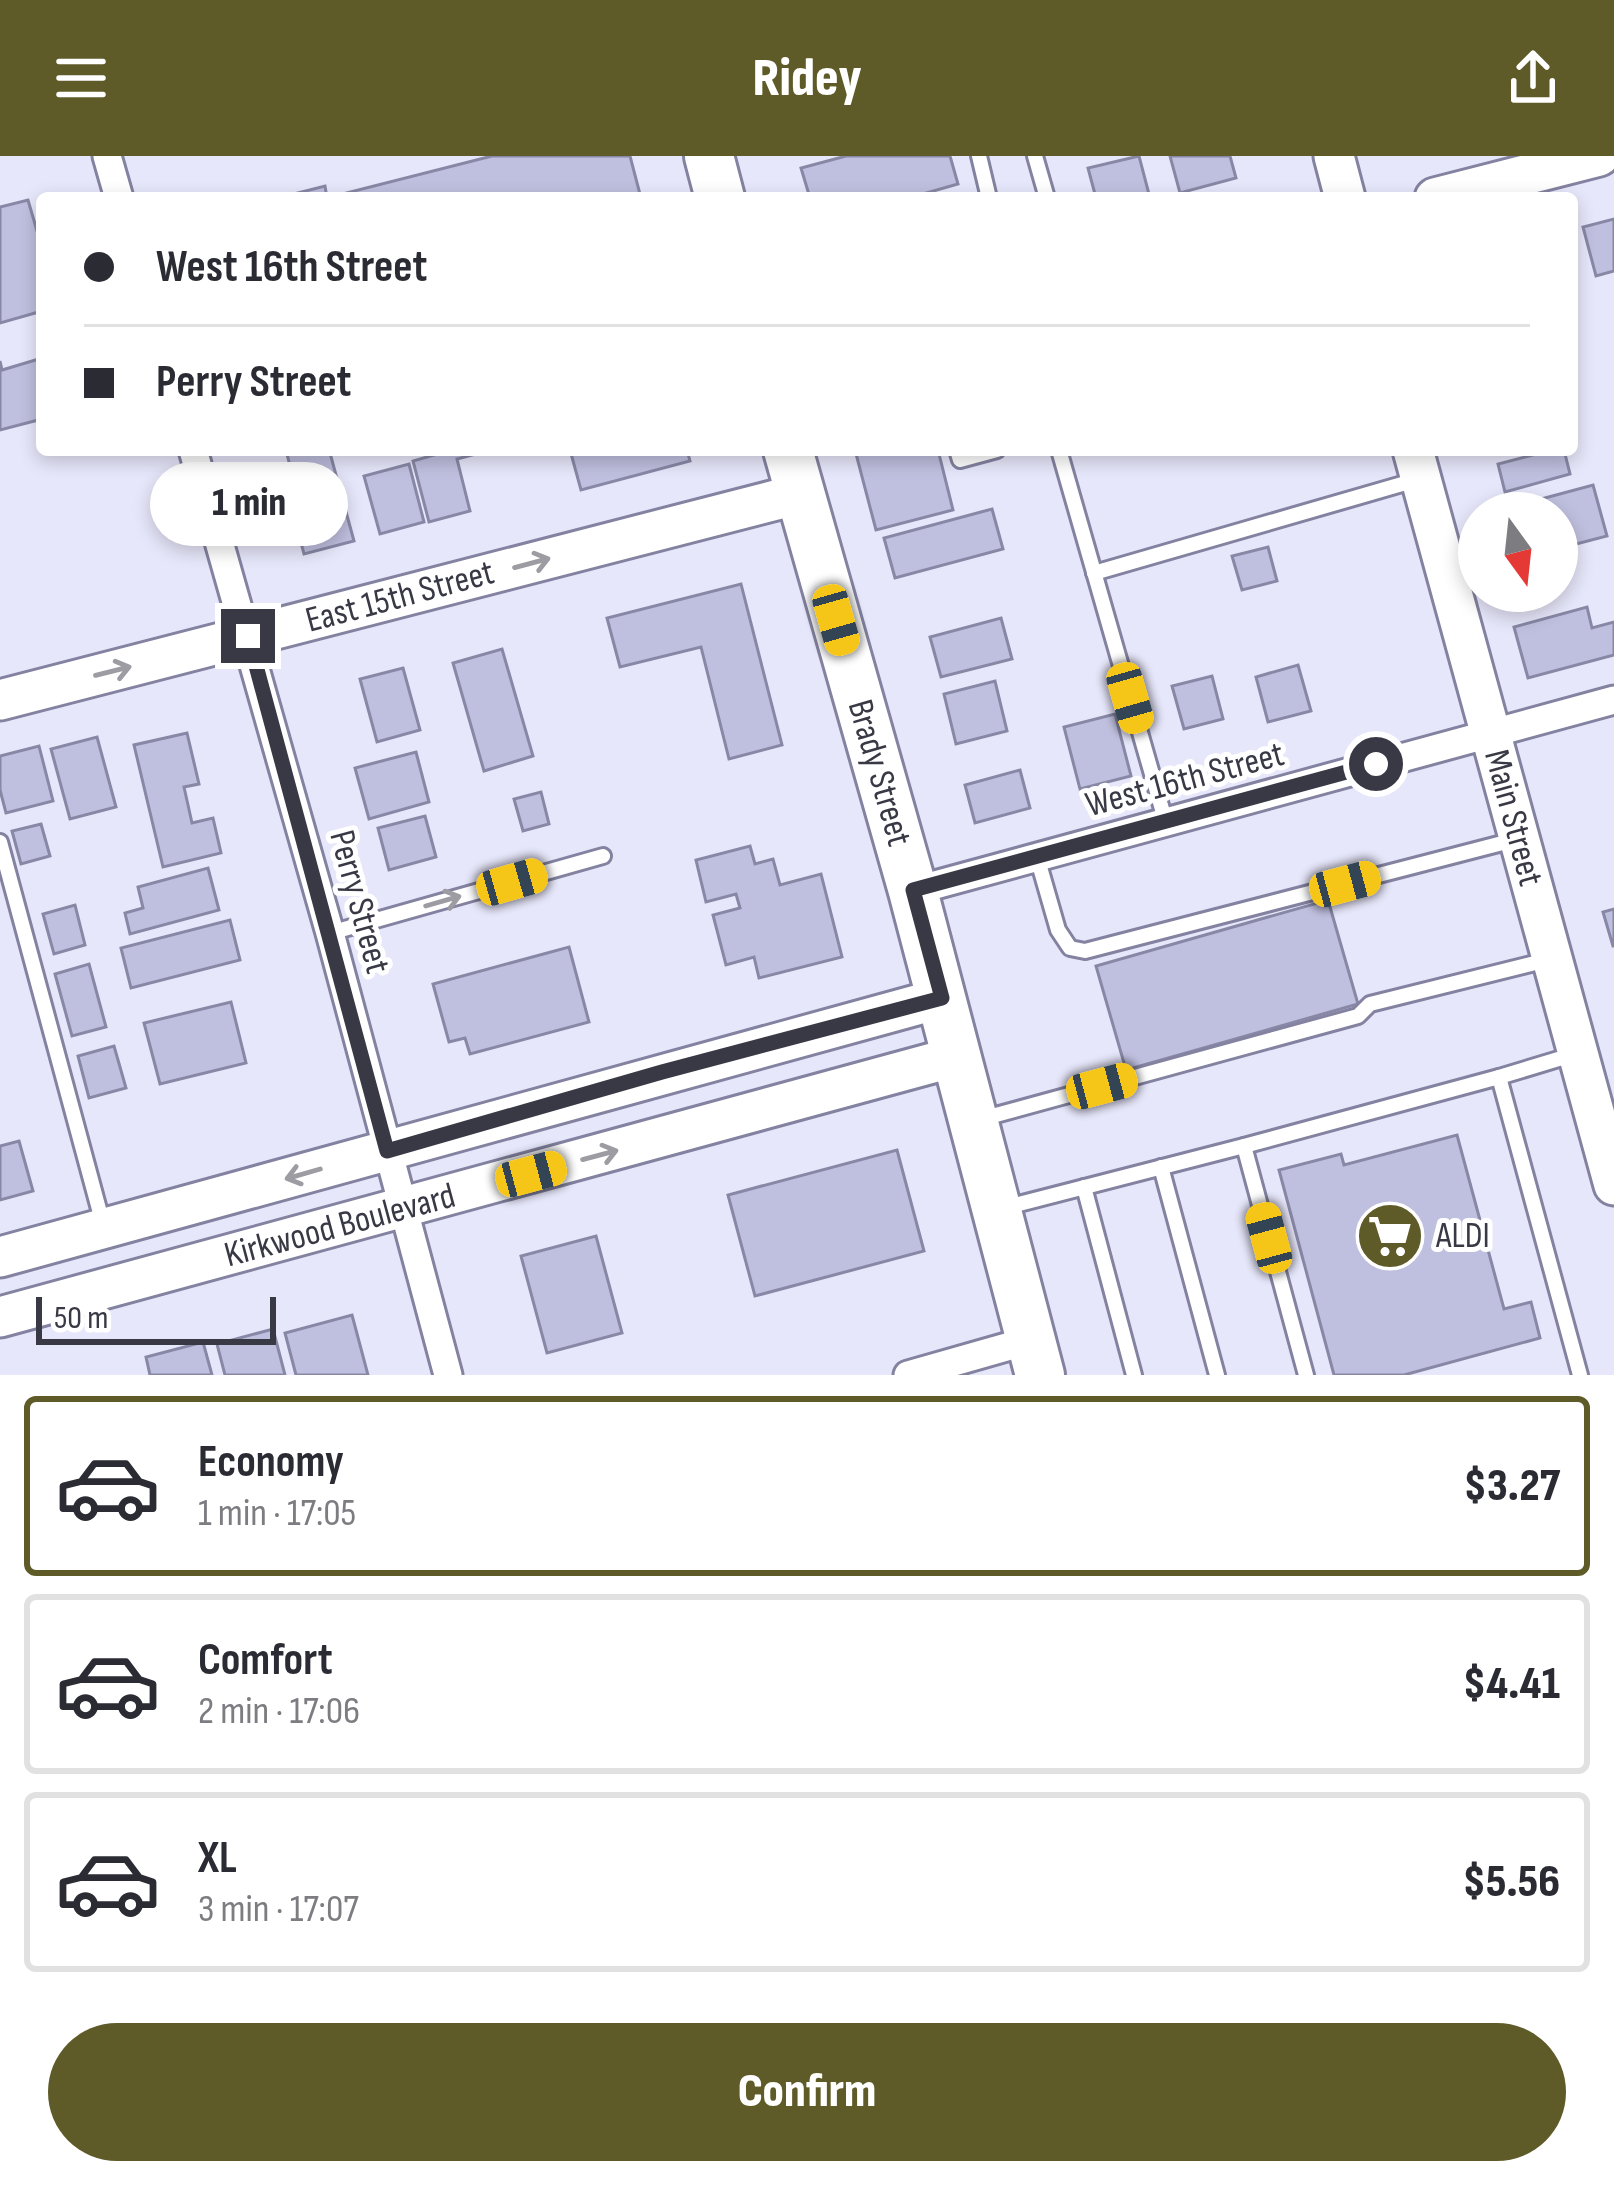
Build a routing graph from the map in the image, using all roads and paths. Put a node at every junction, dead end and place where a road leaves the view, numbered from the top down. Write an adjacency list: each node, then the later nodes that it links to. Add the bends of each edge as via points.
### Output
1 (107, 156): 7 (street)
2 (709, 156): 8 (highway)
3 (979, 156): 9 (lane)
4 (1035, 156): 10 (lane)
5 (1334, 156): 11 (street)
6 (1599, 156): 12 (street)
7 (117, 192)
8 (718, 192)
9 (988, 192)
10 (1045, 192)
11 (1343, 192)
12 (1458, 192)
13 (196, 456): 18 (street, Perry Street)
14 (1061, 456): 17 (lane)
15 (1417, 465): 17 (lane); 21 (street, Main Street)
16 (794, 472): 18 (street, East 15th Street, one-way to 16); 27 (highway, Brady Street)
17 (1094, 573): 22 (lane)
18 (248, 636): 19 (street, East 15th Street, one-way to 18); 28 (street, Perry Street)
19 (0, 700)
20 (1614, 700): 21 (street, West 16th Street)
21 (1489, 733): 22 (street, West 16th Street); 23 (street, Main Street)
22 (1166, 823): 26 (street, West 16th Street)
23 (1519, 839): 26 (lane, via 1085,952 1070,948 1058,930); 29 (street, Main Street)
24 (0, 842): 42 (lane)
25 (603, 856): 28 (lane, one-way to 25)
26 (1037, 857): 27 (street, West 16th Street)
27 (913, 890): 30 (highway, Brady Street)
28 (330, 933): 36 (street, Perry Street)
29 (1552, 959): 31 (street, Main Street); 34 (lane)
30 (942, 998): 32 (highway, Brady Street); 36 (street, Kirkwood Boulevard)
31 (1578, 1054): 33 (lane); 38 (street, Main Street)
32 (958, 1056): 34 (highway, Brady Street); 40 (street, Kirkwood Boulevard, one-way to 32)
33 (1499, 1077): 35 (lane); 51 (lane)
34 (974, 1120): 41 (highway, Brady Street)
35 (1244, 1146): 37 (lane); 50 (lane)
36 (387, 1151): 40 (street, Perry Street); 42 (street, Kirkwood Boulevard, one-way to 42)
37 (1162, 1167): 39 (lane); 49 (lane)
38 (1614, 1185)
39 (1084, 1187): 41 (lane); 48 (lane)
40 (402, 1209): 44 (street, Kirkwood Boulevard); 46 (street, Perry Street)
41 (997, 1209): 45 (highway, Brady Street)
42 (105, 1229): 43 (street, Kirkwood Boulevard)
43 (0, 1257)
44 (0, 1317)
45 (1035, 1358): 47 (street)
46 (448, 1375)
47 (908, 1375)
48 (1134, 1375)
49 (1217, 1375)
50 (1306, 1375)
51 (1580, 1375)

